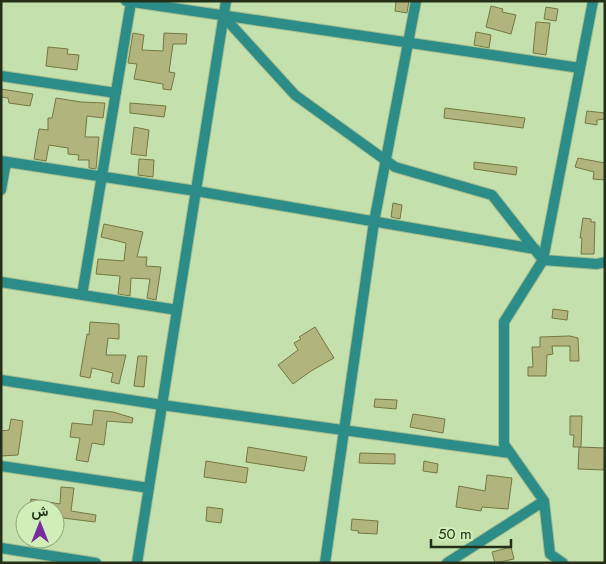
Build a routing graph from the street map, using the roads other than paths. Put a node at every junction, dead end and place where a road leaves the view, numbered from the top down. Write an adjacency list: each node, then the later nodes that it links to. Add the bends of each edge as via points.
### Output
1 (226, 1): 5 (street)
2 (416, 1): 6 (street)
3 (593, 1): 7 (street)
4 (128, 2): 5 (street); 9 (street)
5 (224, 17): 6 (street); 11 (street, via 295,95); 14 (street)
6 (408, 43): 7 (street); 11 (street)
7 (580, 68): 17 (street)
8 (1, 76): 9 (street)
9 (116, 93): 12 (street)
10 (4, 161): 12 (street); 13 (street)
11 (386, 161): 15 (street); 16 (street, via 394,167 492,195)
12 (102, 176): 14 (street); 20 (street)
13 (1, 190)
14 (196, 191): 15 (street); 21 (street)
15 (374, 222): 16 (street); 24 (street)
16 (535, 250): 17 (street)
17 (543, 260): 18 (street); 25 (street, via 504,322 504,444)
18 (605, 262)
19 (1, 282): 20 (street)
20 (82, 295): 21 (street)
21 (177, 310): 23 (street)
22 (1, 380): 23 (street)
23 (162, 405): 24 (street); 27 (street)
24 (344, 431): 25 (street); 33 (street)
25 (510, 453): 28 (street)
26 (1, 466): 27 (street)
27 (149, 488): 32 (street)
28 (544, 501): 34 (street); 35 (street, via 550,554)
29 (1, 548): 30 (street)
30 (41, 558): 31 (street)
31 (96, 563)
32 (137, 563)
33 (325, 563)
34 (447, 563)
35 (563, 563)

